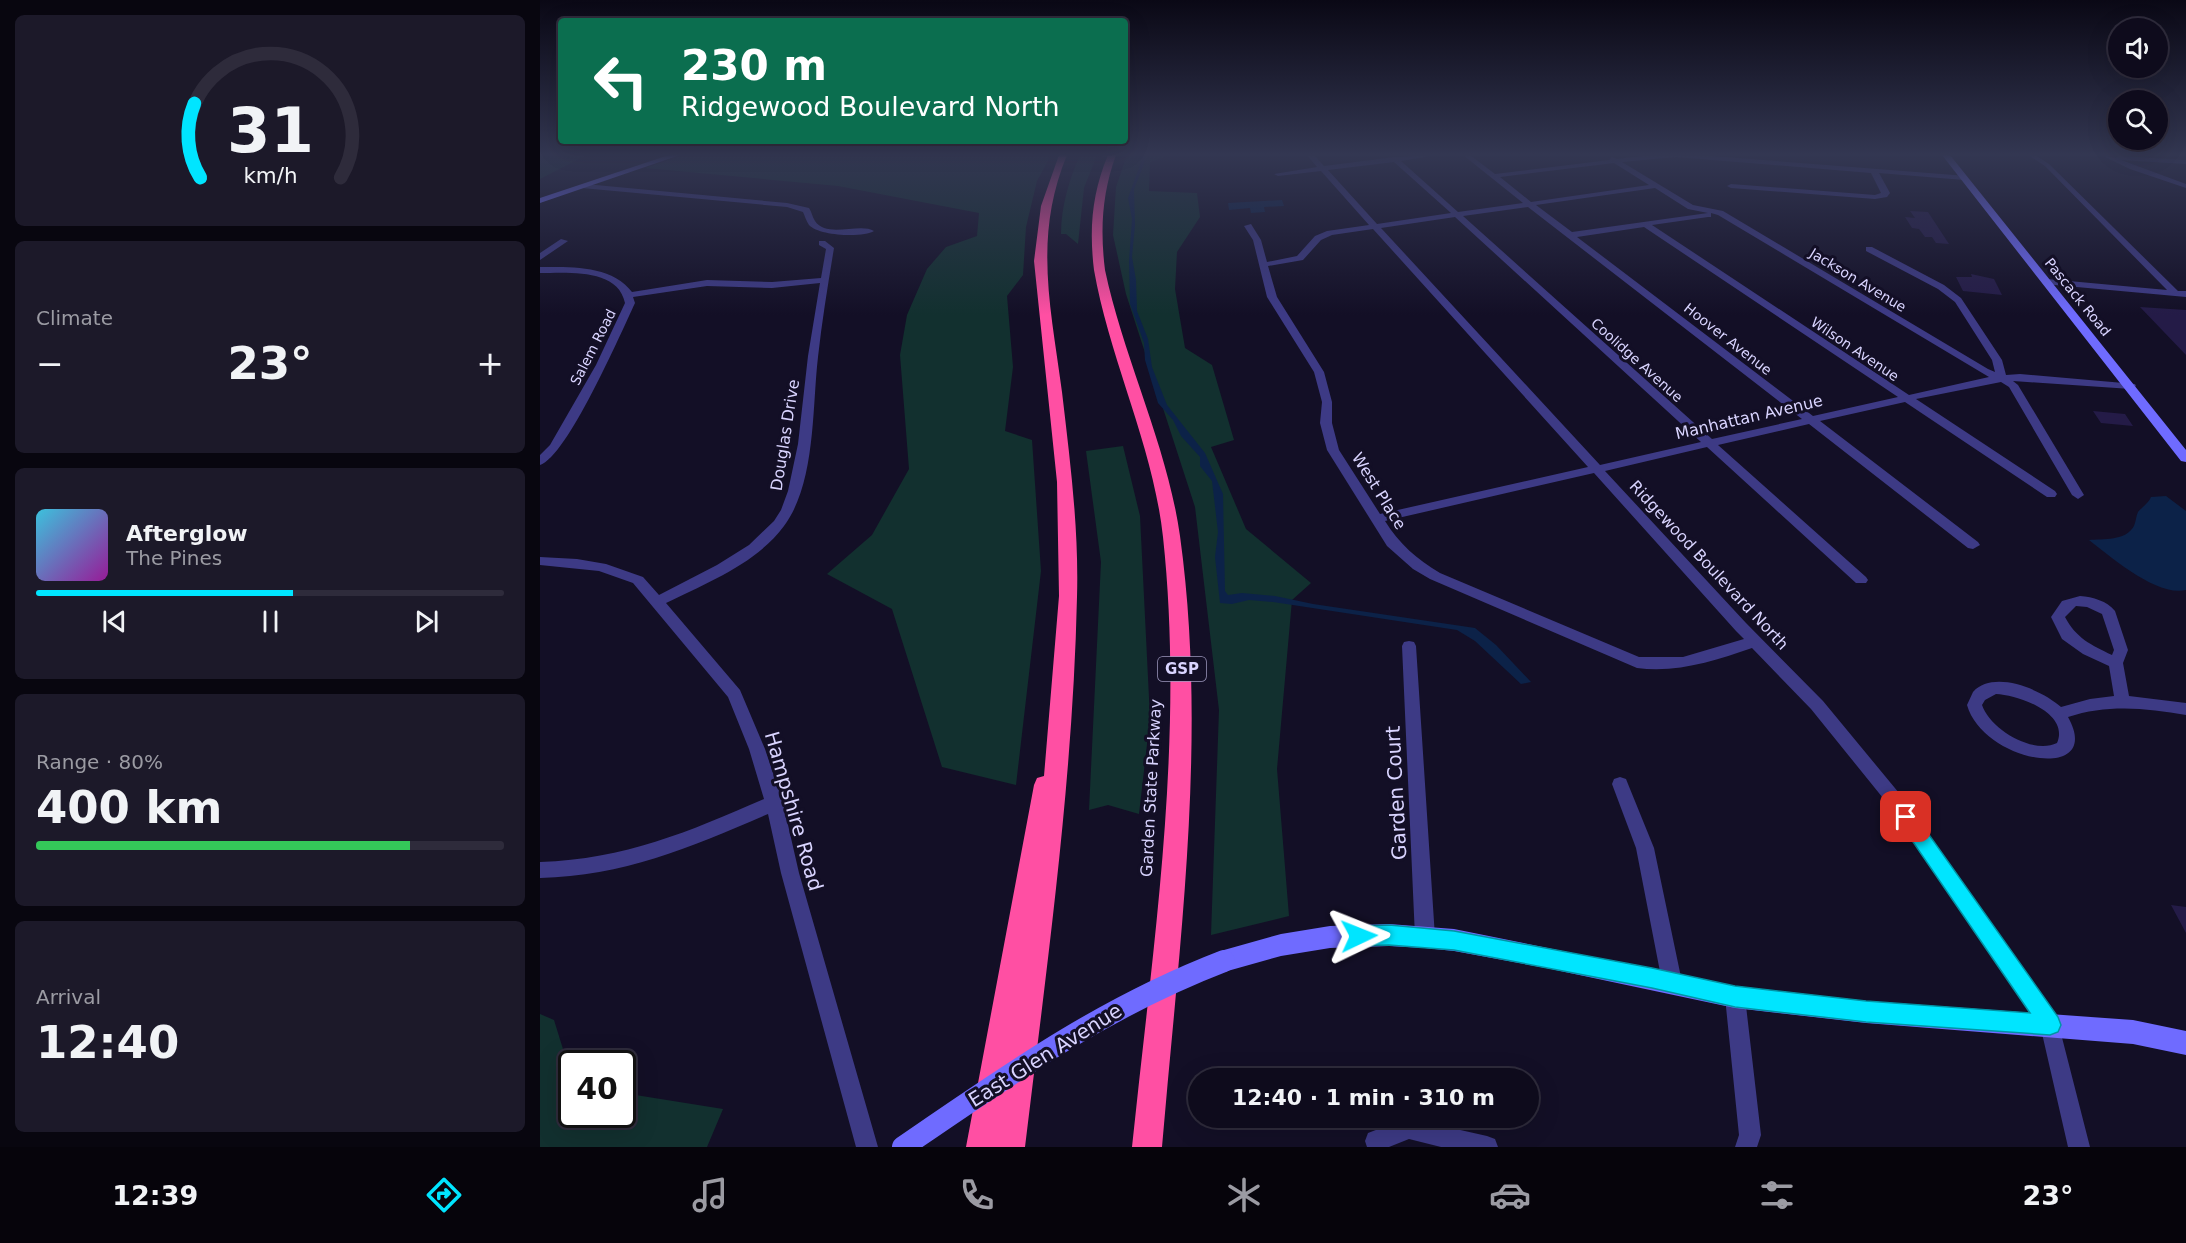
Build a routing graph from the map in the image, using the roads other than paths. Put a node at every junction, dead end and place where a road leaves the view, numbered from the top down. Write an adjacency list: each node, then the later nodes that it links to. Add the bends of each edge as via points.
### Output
1 (800, 209): 16 (street, via 806,210 813,224 824,229)
2 (1045, 209): 49 (highway, via 1040,261 1068,535 1067,632)
3 (1097, 209): 64 (highway, Garden State Parkway / GSP, via 1098,262 1103,287 1161,482 1175,565 1182,668 1179,804)
4 (1360, 209): 15 (street, Ridgewood Boulevard North)
5 (1449, 209): 12 (street, Coolidge Avenue)
6 (1500, 209): 12 (street)
7 (1537, 209): 17 (street, Hoover Avenue)
8 (1698, 209): 11 (street, Jackson Avenue)
9 (1988, 209): 25 (street, Pascack Road)
10 (2091, 209): 26 (street)
11 (1720, 213): 13 (street); 29 (street, Jackson Avenue, via 1984,371)
12 (1456, 215): 15 (street); 33 (street, Coolidge Avenue)
13 (1645, 224): 17 (street); 31 (street, Wilson Avenue)
14 (1248, 226): 22 (street, West Place, via 1257,240)
15 (1376, 226): 22 (street, via 1323,236 1300,258); 36 (street, Ridgewood Boulevard North)
16 (870, 231)
17 (1571, 235): 32 (street, Hoover Avenue)
18 (564, 241): 21 (street)
19 (822, 243): 24 (street, Douglas Drive, via 830,248)
20 (1869, 249): 29 (street, via 1958,300 1997,360)
21 (540, 257)
22 (1262, 265): 39 (street, West Place, via 1280,313 1319,372 1334,450)
23 (540, 270): 28 (street, Salem Road, via 606,276 623,285)
24 (823, 280): 28 (street, via 772,285 707,284); 43 (street, Douglas Drive, via 800,462 787,513 754,547)
25 (2047, 282): 26 (street); 30 (street, Pascack Road)
26 (2175, 293): 27 (street)
27 (2186, 294)
28 (630, 295): 35 (street, Salem Road, via 630,303 601,365 555,447)
29 (2002, 378): 30 (street, Manhattan Avenue); 31 (street, Manhattan Avenue); 38 (street, via 2013,385)
30 (2131, 386): 34 (street, Pascack Road)
31 (1904, 398): 32 (street, Manhattan Avenue); 37 (street, Wilson Avenue)
32 (1810, 420): 33 (street, Manhattan Avenue); 40 (street, Hoover Avenue)
33 (1708, 443): 36 (street, Manhattan Avenue); 42 (street, Coolidge Avenue)
34 (2186, 458)
35 (540, 461)
36 (1597, 468): 39 (street, Manhattan Avenue); 44 (street, Ridgewood Boulevard North)
37 (2051, 494)
38 (2078, 495)
39 (1377, 519): 44 (street, West Place, via 1401,553 1435,576 1619,656 1672,666)
40 (1973, 545)
41 (540, 561): 43 (street, Hampshire Road, via 577,562 622,573 638,580)
42 (1861, 580)
43 (656, 602): 52 (street, Hampshire Road, via 735,694)
44 (1756, 641): 57 (street, Ridgewood Boulevard North, via 1817,705 1893,798)
45 (1409, 646): 54 (street, Garden Court)
46 (2116, 663): 46 (street, via 2121,650 2108,611 2085,600 2064,608 2058,617 2067,635); 47 (street)
47 (2122, 701): 48 (street); 50 (street, via 2082,705)
48 (2186, 709)
49 (1060, 710): 62 (highway); 63 (highway, via 1053,813)
50 (2058, 714): 50 (street, via 2035,697 2007,688 1985,691 1976,704 1977,714 1996,736 2020,748 2044,753 2057,751 2069,736)
51 (1620, 784): 55 (street, via 1645,848)
52 (774, 803): 53 (street, via 631,860 590,868); 60 (street, Hampshire Road)
53 (540, 870)
54 (1425, 937): 55 (street, East Glen Avenue); 61 (street, East Glen Avenue, bridge, via 1329,937 1281,945 1181,976 1075,1031)
55 (1672, 982): 56 (street, East Glen Avenue)
56 (1735, 996): 57 (street, East Glen Avenue, via 1866,1012); 66 (street, via 1750,1135)
57 (2050, 1025): 58 (street, East Glen Avenue, via 2133,1032); 67 (street)
58 (2186, 1043)
59 (1376, 1141): 65 (street, via 1409,1128)
60 (867, 1147)
61 (903, 1147)
62 (981, 1147)
63 (1010, 1147)
64 (1147, 1147)
65 (1487, 1147)
66 (1746, 1147)
67 (2079, 1147)

